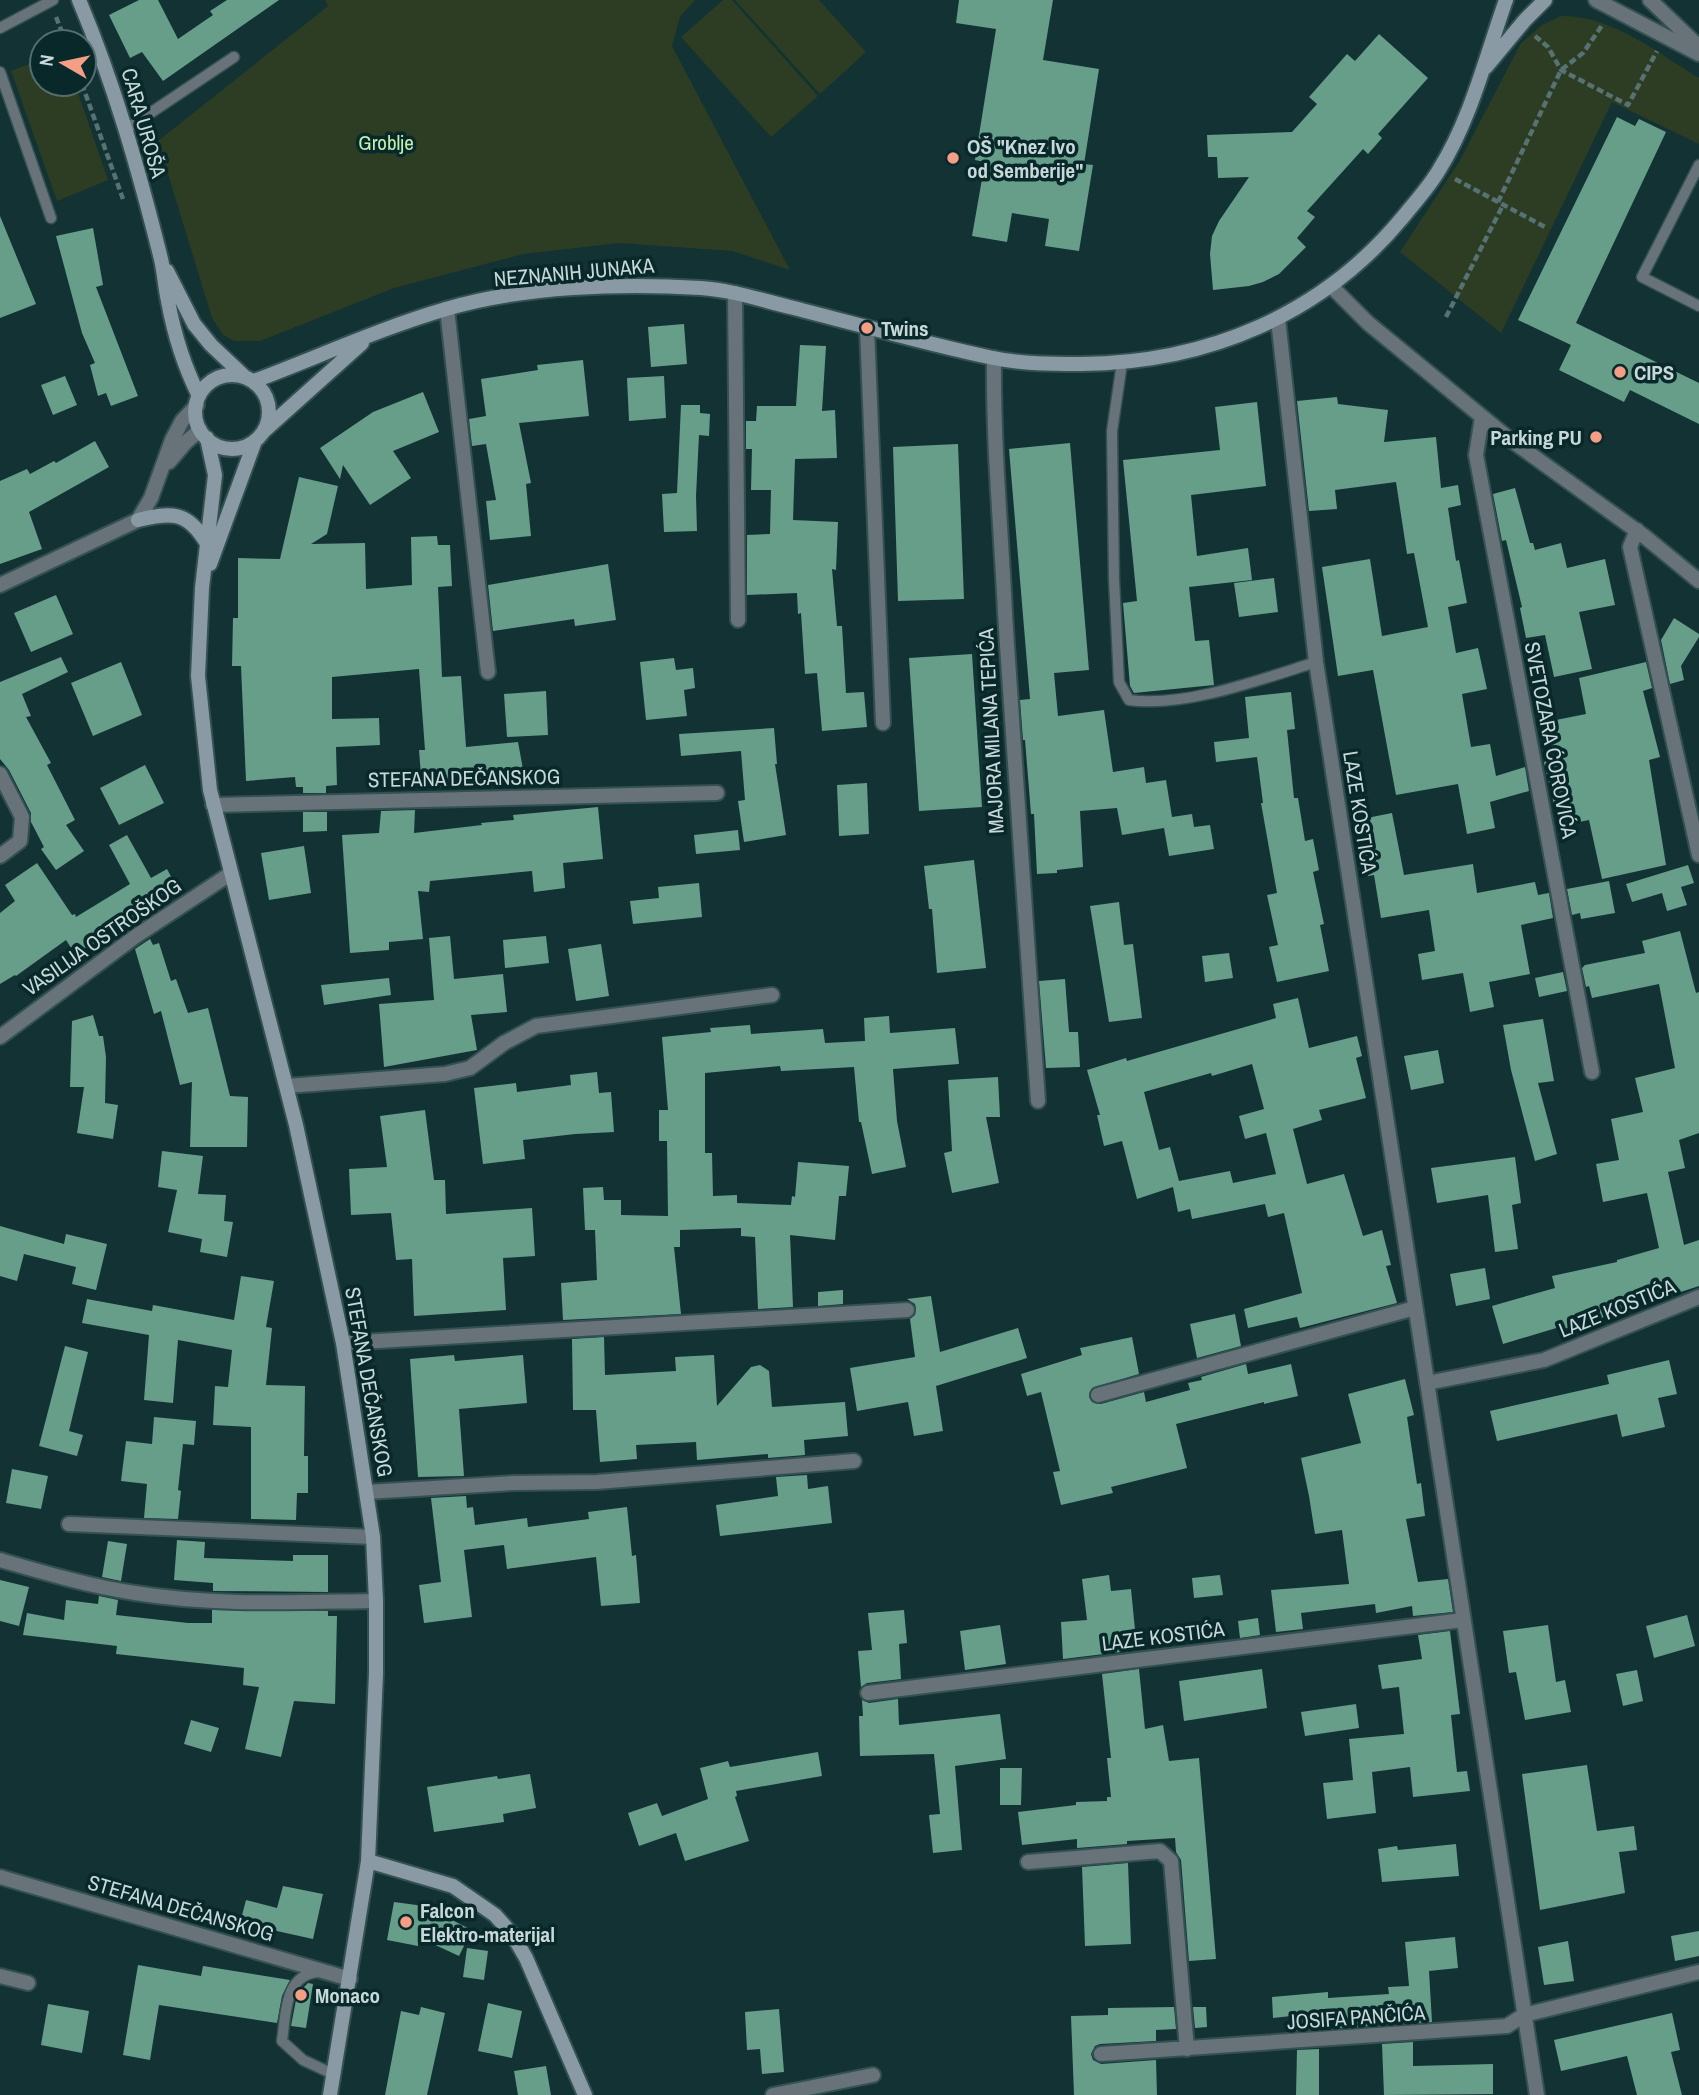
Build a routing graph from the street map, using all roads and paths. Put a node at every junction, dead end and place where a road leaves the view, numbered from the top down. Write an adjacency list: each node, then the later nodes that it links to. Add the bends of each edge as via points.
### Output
1 (79, 0): 19 (main road, CARA UROŠA)
2 (1506, 0): 17 (main road, NEZNANIH JUNAKA)
3 (1545, 0): 8 (main road)
4 (1596, 0): 13 (street)
5 (1650, 0): 11 (street)
6 (51, 1): 9 (lane); 10 (path)
7 (1606, 20): 15 (path, via 1583,53)
8 (1521, 24): 15 (path, via 1548,47); 17 (main road)
9 (0, 28)
10 (61, 28)
11 (1699, 47)
12 (1658, 48): 15 (path, via 1628,105)
13 (1699, 54)
14 (234, 57): 19 (lane)
15 (1561, 71): 23 (path)
16 (0, 72): 25 (lane)
17 (1480, 73): 21 (main road, NEZNANIH JUNAKA)
18 (87, 98): 24 (path)
19 (125, 130): 27 (main road, CARA UROŠA)
20 (1699, 165): 22 (lane)
21 (1439, 170): 23 (path); 28 (main road, NEZNANIH JUNAKA, via 1385,239)
22 (1695, 183): 30 (lane, via 1642,277)
23 (1501, 203): 26 (path); 32 (path)
24 (127, 209)
25 (51, 218)
26 (1547, 228)
27 (161, 261): 38 (main road, via 194,324); 39 (main road, via 184,367)
28 (1331, 286): 33 (main road, NEZNANIH JUNAKA); 40 (street, via 1368,323)
29 (735, 293): 31 (main road, NEZNANIH JUNAKA, via 635,285 499,298); 34 (main road, NEZNANIH JUNAKA); 50 (street)
30 (1699, 306)
31 (447, 309): 35 (main road, NEZNANIH JUNAKA); 52 (street)
32 (1446, 317)
33 (1278, 319): 37 (main road, NEZNANIH JUNAKA, via 1210,347); 51 (street, LAZE KOSTIĆA)
34 (867, 328): 36 (main road, NEZNANIH JUNAKA); 53 (street)
35 (369, 338): 38 (main road, NEZNANIH JUNAKA); 42 (main road)
36 (994, 358): 37 (main road, NEZNANIH JUNAKA, via 1028,364); 64 (street, MAJORA MILANA TEPIĆA)
37 (1122, 363): 51 (lane, via 1112,431 1114,579 1119,682 1129,699 1145,702 1214,693)
38 (249, 379): 39 (main road, via 219,378 204,388); 42 (main road, via 267,401 268,421)
39 (198, 400): 41 (main road, via 196,414); 43 (street, via 172,440)
40 (1482, 417): 45 (street); 62 (street, SVETOZARA ĆOROVIĆA, via 1476,454)
41 (204, 434): 42 (main road, via 215,444 235,449); 43 (street, via 171,458); 46 (main road, via 215,475)
42 (259, 436): 49 (main road)
43 (157, 482): 44 (street)
44 (138, 520): 46 (main road, via 173,515 196,526); 48 (street)
45 (1637, 530): 47 (street); 57 (street, via 1630,547)
46 (206, 542): 49 (main road)
47 (1697, 575)
48 (0, 585)
49 (202, 588): 56 (main road, STEFANA DEČANSKOG, via 198,676)
50 (738, 620)
51 (1316, 662): 66 (street, LAZE KOSTIĆA)
52 (488, 672)
53 (883, 723)
54 (0, 774): 58 (street, via 22,817 20,841)
55 (717, 793): 56 (street, STEFANA DEČANSKOG)
56 (213, 805): 59 (main road, STEFANA DEČANSKOG)
57 (1699, 855)
58 (0, 856)
59 (230, 874): 61 (street, VASILIJA OSTROŠKOG, via 136,936); 63 (main road, STEFANA DEČANSKOG)
60 (772, 995): 63 (street, via 536,1026 470,1068 445,1074)
61 (0, 1037)
62 (1592, 1072)
63 (287, 1086): 68 (main road, STEFANA DEČANSKOG)
64 (1038, 1101)
65 (1699, 1297): 69 (street, LAZE KOSTIĆA, via 1545,1360)
66 (1415, 1308): 69 (street, LAZE KOSTIĆA); 70 (street)
67 (906, 1310): 68 (street)
68 (343, 1343): 72 (main road, STEFANA DEČANSKOG)
69 (1427, 1382): 77 (street, LAZE KOSTIĆA)
70 (1098, 1395)
71 (854, 1461): 72 (street, via 597,1482)
72 (367, 1492): 74 (main road, STEFANA DEČANSKOG)
73 (69, 1524): 74 (street)
74 (373, 1537): 76 (main road, STEFANA DEČANSKOG)
75 (0, 1560): 76 (street, via 70,1580 182,1599)
76 (376, 1601): 79 (main road, STEFANA DEČANSKOG)
77 (1463, 1620): 78 (street, LAZE KOSTIĆA); 87 (street, LAZE KOSTIĆA)
78 (868, 1693)
79 (368, 1861): 85 (main road, STEFANA DEČANSKOG); 93 (main road, via 453,1886 495,1915 526,1958)
80 (1028, 1862): 88 (street, via 1160,1851 1171,1861)
81 (0, 1877): 82 (street, STEFANA DEČANSKOG)
82 (326, 1972): 85 (street, STEFANA DEČANSKOG); 90 (lane, via 303,1976 291,1987 282,2041 303,2060)
83 (1699, 1972): 87 (street)
84 (0, 1976): 86 (street)
85 (350, 1979): 90 (main road, STEFANA DEČANSKOG)
86 (28, 1983)
87 (1524, 2015): 88 (street, JOSIFA PANČIĆA, via 1507,2026 1485,2029); 95 (street, LAZE KOSTIĆA)
88 (1188, 2049): 89 (street, JOSIFA PANČIĆA)
89 (1101, 2054)
90 (333, 2074): 92 (main road, STEFANA DEČANSKOG)
91 (873, 2075): 94 (street)
92 (330, 2095)
93 (585, 2095)
94 (774, 2095)
95 (1537, 2095)

